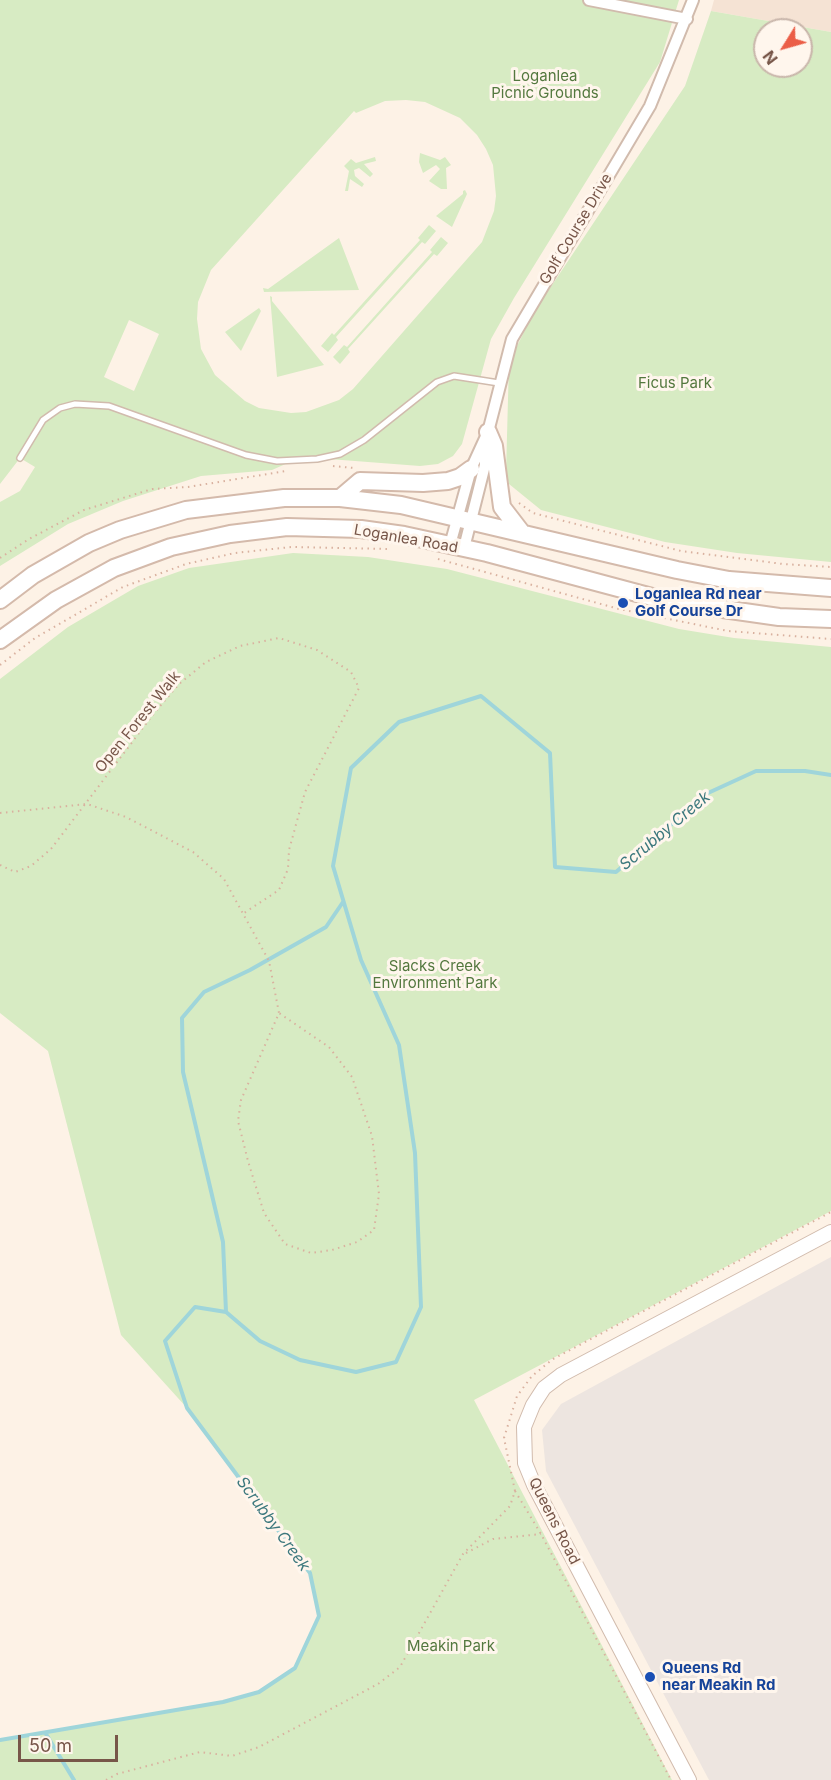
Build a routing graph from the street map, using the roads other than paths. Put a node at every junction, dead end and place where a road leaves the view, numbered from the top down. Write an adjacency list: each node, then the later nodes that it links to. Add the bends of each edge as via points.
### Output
1 (589, 0): 3 (street)
2 (693, 0): 3 (street, Golf Course Drive)
3 (687, 19): 4 (street, Golf Course Drive, via 650,106 521,321)
4 (499, 383): 5 (street, Golf Course Drive); 6 (lane, via 454,376 437,382 364,440 340,454 317,459 277,461 246,455 109,406 75,404 60,408 43,420)
5 (486, 439): 7 (street, Golf Course Drive); 9 (street, Golf Course Drive, via 485,465); 10 (main road, via 494,446 502,507)
6 (20, 458)
7 (471, 469): 8 (main road, via 448,481 360,481); 9 (street, Golf Course Drive)
8 (340, 498): 9 (main road, Loganlea Road, via 401,505); 13 (main road, Loganlea Road, via 252,501 159,517 89,543 33,575)
9 (464, 519): 10 (main road, Loganlea Road); 11 (street, Golf Course Drive)
10 (522, 533): 12 (main road, Loganlea Road, via 729,580)
11 (457, 547): 14 (main road, Loganlea Road, via 666,601 779,617); 15 (main road, Loganlea Road, via 404,535 331,528 287,527 230,534 171,548 114,568 56,600)
12 (831, 588)
13 (0, 600)
14 (831, 619)
15 (0, 640)
16 (831, 1232): 17 (street, Queens Road, via 561,1375 544,1388 524,1427 525,1463 534,1485)
17 (689, 1780)

